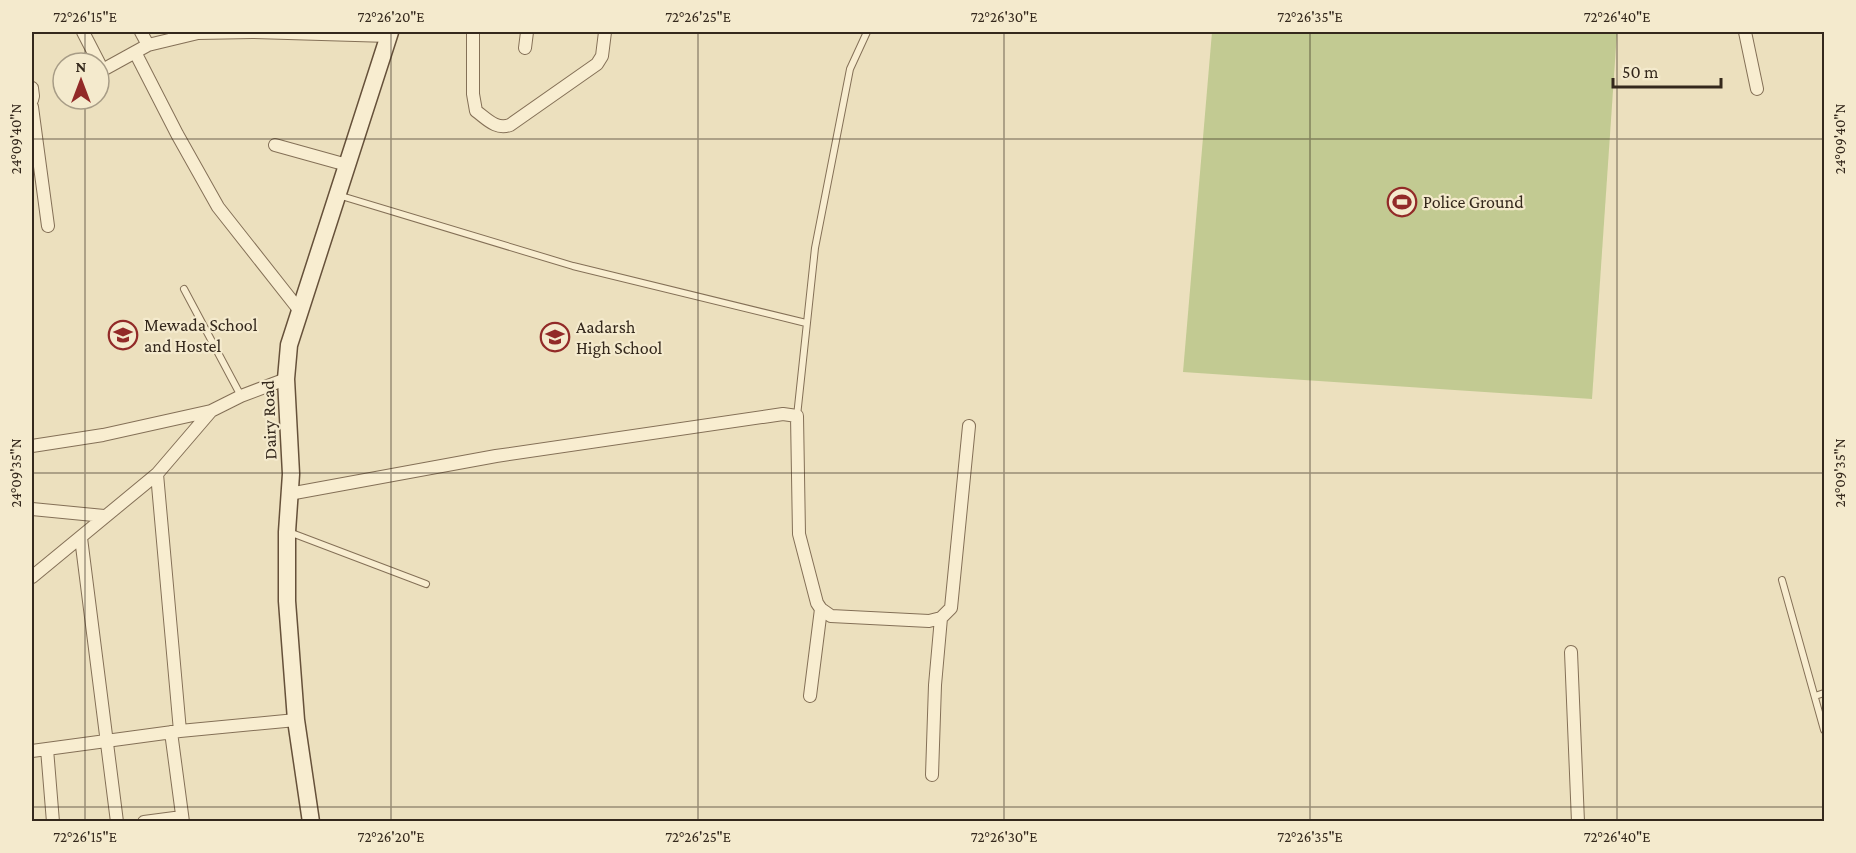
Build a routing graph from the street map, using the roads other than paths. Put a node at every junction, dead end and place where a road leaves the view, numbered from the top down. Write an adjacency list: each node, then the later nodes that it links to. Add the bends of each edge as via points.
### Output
1 (83, 32): 11 (street)
2 (141, 32): 9 (street)
3 (473, 32): 5 (street, via 476,111 497,127 505,127 597,64)
4 (527, 32): 10 (street)
5 (605, 32)
6 (867, 32): 24 (lane, via 850,69 815,248)
7 (1745, 32): 15 (street)
8 (389, 34): 9 (street, via 198,33); 19 (street, Dairy Road)
9 (148, 45): 12 (street)
10 (525, 48)
11 (92, 51)
12 (135, 52): 13 (street); 23 (street, via 218,207)
13 (111, 62)
14 (32, 88): 16 (street)
15 (1757, 89)
16 (32, 100)
17 (32, 107): 21 (street)
18 (275, 145): 19 (street)
19 (347, 165): 20 (street, Dairy Road)
20 (337, 195): 23 (street, Dairy Road); 24 (lane, via 573,266)
21 (48, 226)
22 (184, 289): 26 (lane)
23 (300, 311): 25 (street, Dairy Road, via 289,345)
24 (806, 323): 28 (lane)
25 (286, 379): 26 (street); 32 (street, Dairy Road)
26 (241, 396): 27 (street)
27 (211, 411): 30 (street); 31 (street)
28 (797, 416): 32 (street, via 783,414 496,456); 40 (street, via 800,534)
29 (969, 426): 41 (street, via 951,608)
30 (32, 446)
31 (157, 474): 34 (street); 48 (street)
32 (290, 494): 35 (street, Dairy Road)
33 (32, 509): 34 (street)
34 (104, 516): 36 (street)
35 (287, 532): 39 (lane); 46 (street, Dairy Road, via 287,601)
36 (81, 538): 37 (street); 49 (street)
37 (32, 578)
38 (1782, 580): 45 (lane)
39 (426, 584)
40 (821, 609): 41 (street, via 831,616 846,618); 44 (street)
41 (941, 618): 52 (street)
42 (1571, 652): 58 (street)
43 (1824, 693): 45 (lane)
44 (810, 696)
45 (1815, 696): 47 (lane)
46 (296, 720): 48 (street); 57 (street, Dairy Road)
47 (1824, 730)
48 (176, 732): 49 (street); 53 (street)
49 (108, 741): 50 (street); 55 (street)
50 (47, 749): 51 (street); 54 (street)
51 (32, 751)
52 (932, 775)
53 (183, 819): 56 (street)
54 (53, 822)
55 (117, 822)
56 (144, 822)
57 (310, 822)
58 (1578, 822)

